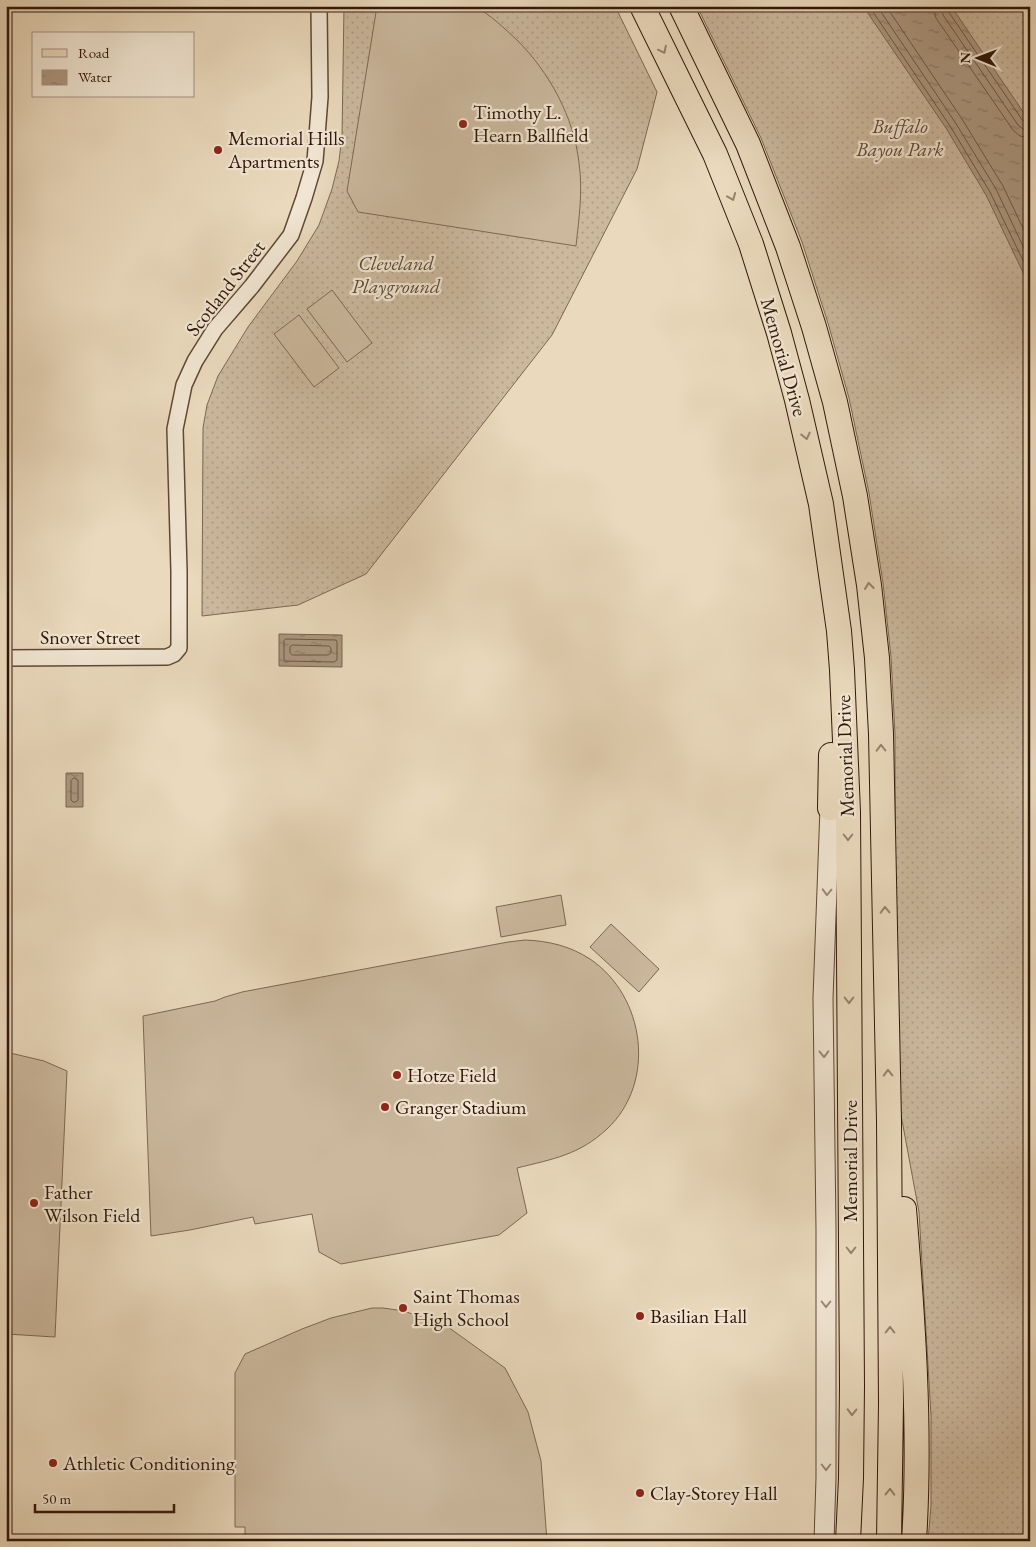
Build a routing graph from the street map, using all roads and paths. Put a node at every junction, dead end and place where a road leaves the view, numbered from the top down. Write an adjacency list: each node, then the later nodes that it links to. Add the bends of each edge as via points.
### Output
1 (319, 6): 5 (street, Scotland Street, via 318,136 301,207 291,235 215,329 184,385 176,429 179,648)
2 (642, 6): 4 (main road, Memorial Drive, one-way to 4, via 715,154 751,244 797,400 821,504)
3 (681, 6): 8 (main road, Memorial Drive, one-way to 3, via 877,658 855,496 832,392 788,247 748,144)
4 (839, 631): 7 (main road, via 832,692); 10 (main road, Memorial Drive, one-way to 10, via 848,822 852,1386)
5 (174, 654): 6 (street, Snover Street, via 167,657)
6 (6, 658)
7 (830, 808): 9 (street, one-way to 9, via 824,998)
8 (889, 1122): 11 (main road, Memorial Drive, one-way to 8); 12 (main road, via 901,1169 908,1262 916,1417)
9 (824, 1541)
10 (848, 1541)
11 (889, 1541)
12 (914, 1541)

